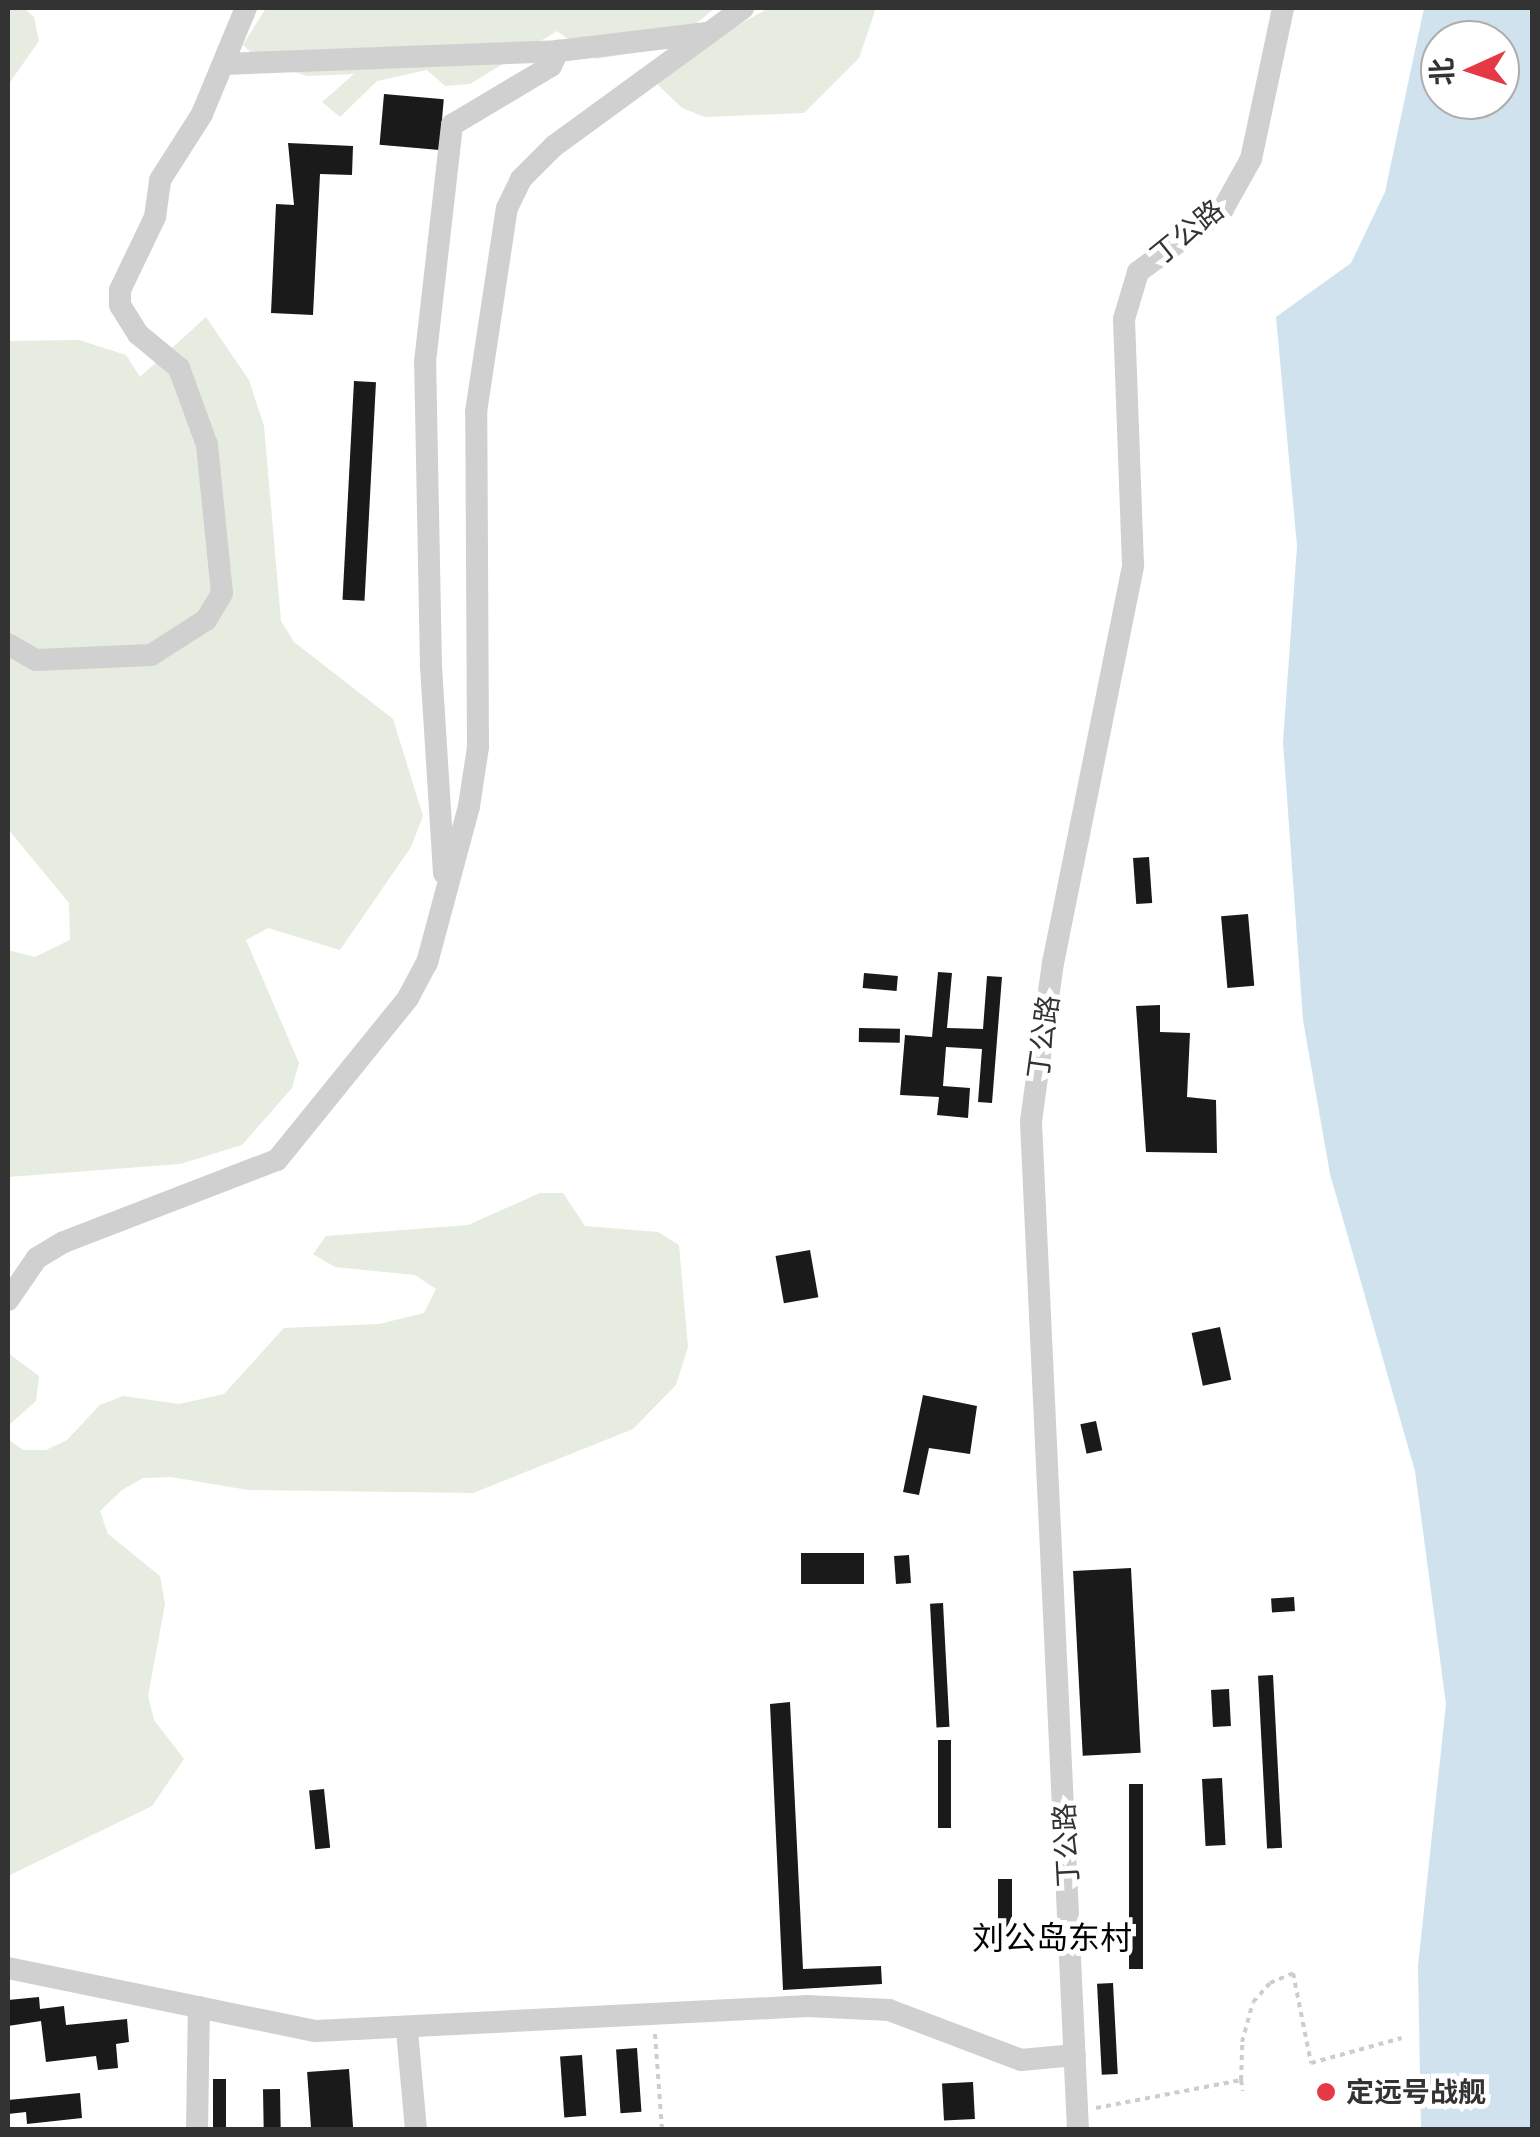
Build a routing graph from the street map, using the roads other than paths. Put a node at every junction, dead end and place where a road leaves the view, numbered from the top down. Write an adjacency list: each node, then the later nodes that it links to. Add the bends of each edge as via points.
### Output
1 (246, 8): 6 (street)
2 (744, 8): 4 (street)
3 (1284, 8): 13 (street, 丁公路, via 1251,159 1223,209 1138,272 1124,319 1132,565 1053,963 1031,1120)
4 (707, 33): 5 (street); 8 (street, via 554,146 521,179 506,208 476,412 478,747)
5 (558, 51): 6 (street); 8 (street, via 551,66 452,126 425,362 431,666)
6 (224, 64): 7 (street, via 160,180 155,217 120,290 120,305 138,334 179,368 208,445 222,593 206,620 152,655 36,660)
7 (8, 644)
8 (446, 895): 9 (street, via 427,963 408,998 277,1160 64,1242 37,1258)
9 (8, 1300)
10 (8, 1968): 11 (street)
11 (199, 2007): 12 (street, via 316,2031); 15 (street)
12 (407, 2031): 13 (street, via 437,2022 653,2010 889,2010 1021,2060); 16 (street)
13 (1075, 2056): 14 (street, 丁公路)
14 (1077, 2121)
15 (198, 2130)
16 (416, 2130)

